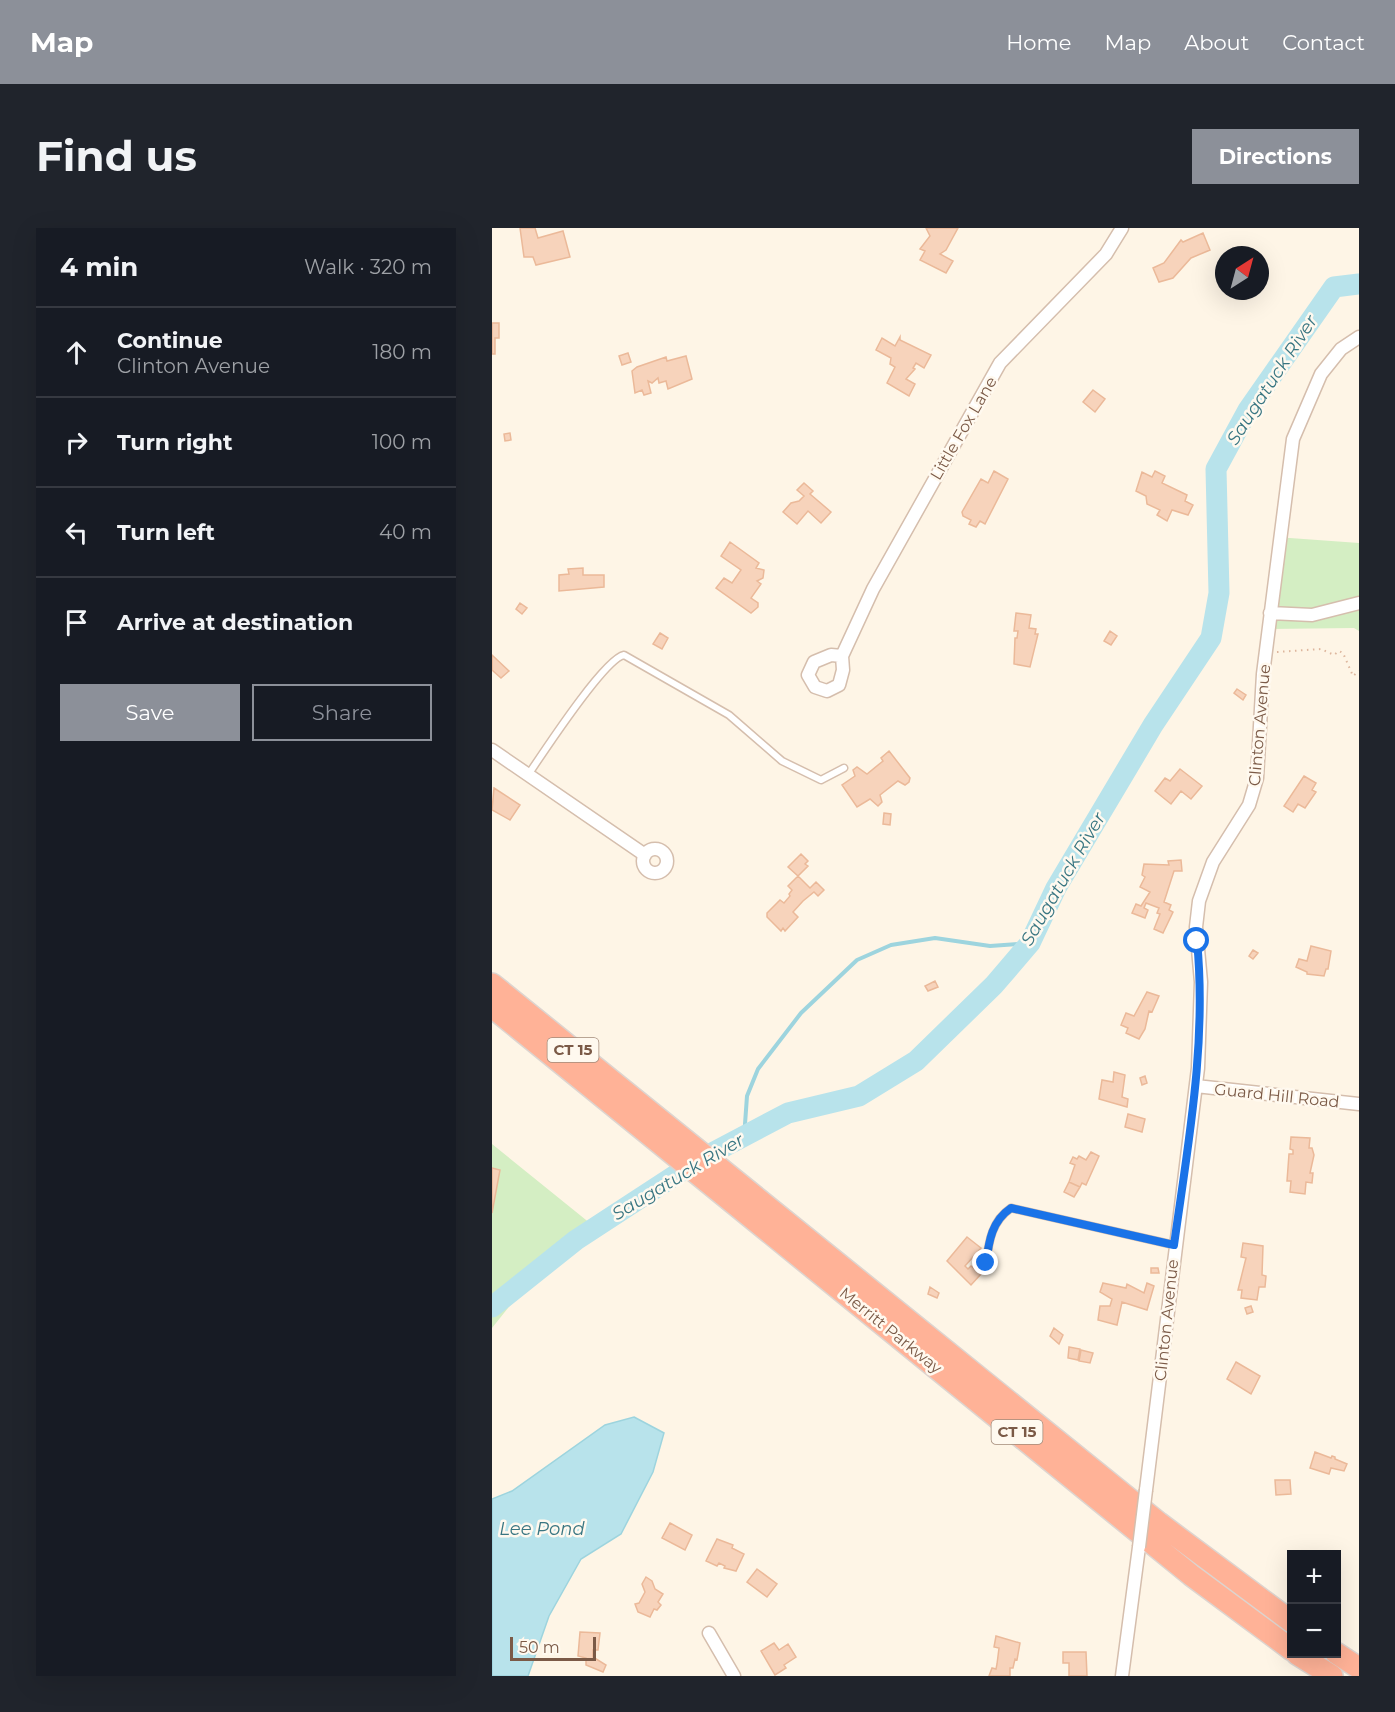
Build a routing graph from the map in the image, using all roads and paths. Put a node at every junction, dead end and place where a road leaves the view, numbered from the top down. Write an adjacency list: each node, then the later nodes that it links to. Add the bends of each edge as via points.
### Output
1 (1122, 228): 6 (street, Little Fox Lane, via 1106,254 1000,363 873,589)
2 (1359, 337): 4 (street, Clinton Avenue, via 1341,349 1321,374 1293,439)
3 (1359, 603): 4 (street, via 1312,615)
4 (1270, 613): 5 (street, Clinton Avenue)
5 (1266, 652): 7 (path, via 1322,649 1334,655 1339,651 1353,676); 14 (street, Clinton Avenue, via 1255,787 1245,813 1213,862 1198,908 1201,998)
6 (842, 656)
7 (1359, 671)
8 (492, 750): 10 (street)
9 (844, 768): 10 (lane, via 821,780 803,772 774,755 729,715 624,655 616,657 600,675)
10 (528, 775): 11 (street)
11 (645, 855)
12 (492, 984): 16 (highway, Merritt Parkway / CT 15)
13 (492, 1007): 16 (highway, Merritt Parkway / CT 15)
14 (1196, 1086): 15 (street, Guard Hill Road); 18 (street, Clinton Avenue)
15 (1359, 1104)
16 (647, 1122): 17 (highway, Merritt Parkway / CT 15)
17 (750, 1206): 20 (highway, Merritt Parkway / CT 15); 22 (highway, Merritt Parkway / CT 15, via 1191,1575)
18 (1174, 1245): 19 (lane, via 1011,1208 993,1228); 27 (street, Clinton Avenue, bridge)
19 (986, 1263)
20 (1287, 1618)
21 (709, 1634): 26 (street)
22 (1287, 1646)
23 (1341, 1656): 25 (highway)
24 (1305, 1658): 28 (highway)
25 (1359, 1668)
26 (734, 1676)
27 (1122, 1676)
28 (1332, 1676)

